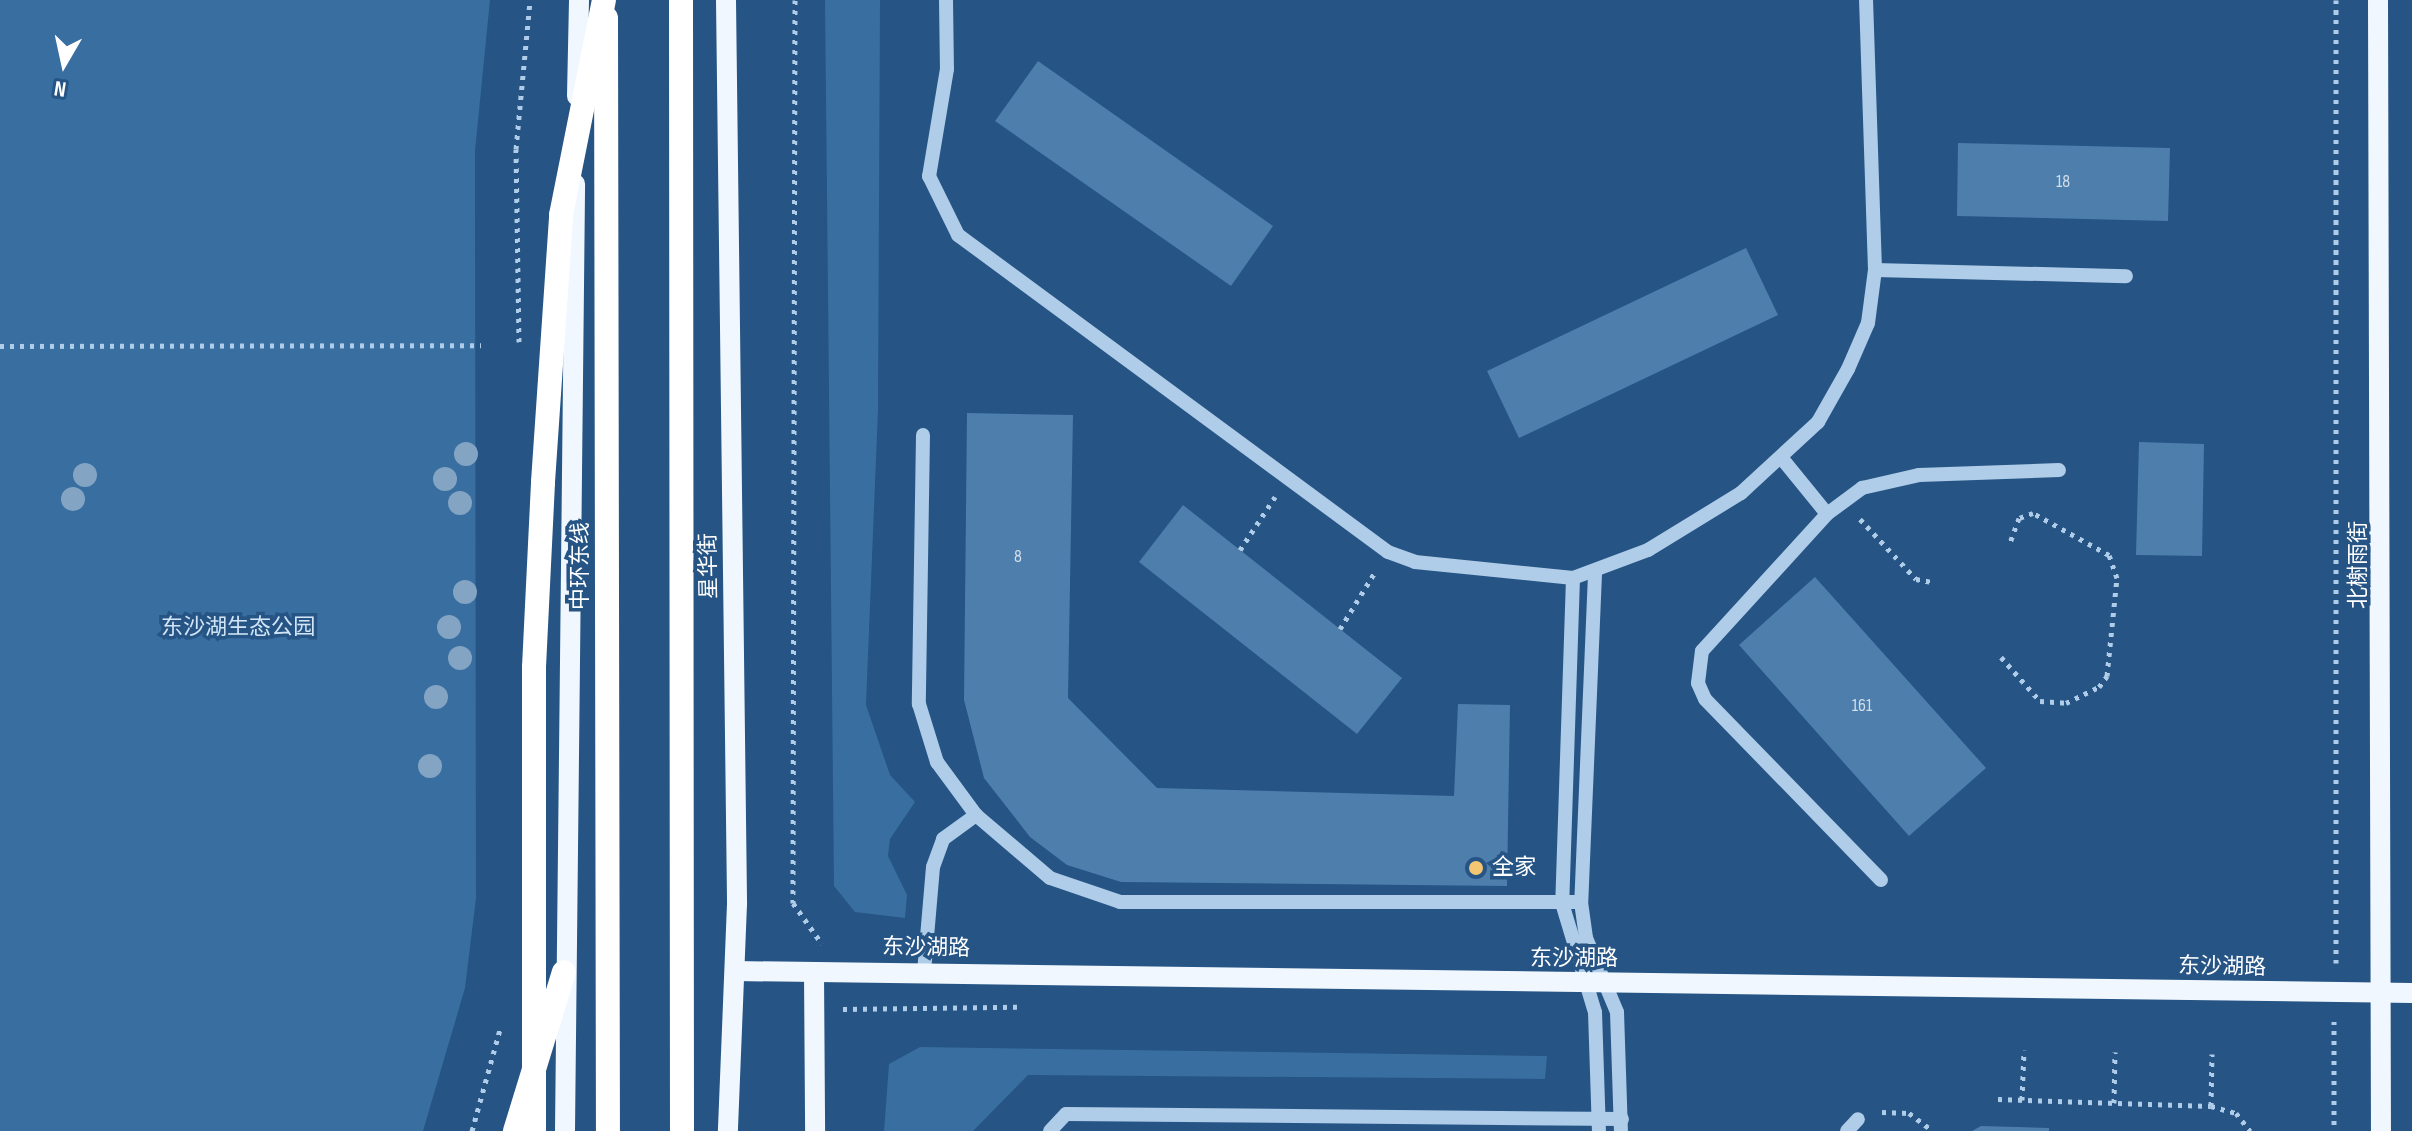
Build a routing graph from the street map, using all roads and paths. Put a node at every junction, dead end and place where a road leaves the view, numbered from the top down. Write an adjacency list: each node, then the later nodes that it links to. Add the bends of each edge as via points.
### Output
1 (579, 0): 33 (main road)
2 (605, 0): 54 (highway, bridge, via 561,215 543,482 534,667); 56 (highway, 中环东线, bridge)
3 (681, 0): 57 (highway)
4 (726, 0): 32 (main road, 星华街)
5 (795, 0): 35 (path, via 793,903)
6 (946, 0): 17 (street, via 944,98 930,139 929,176 939,209 958,235)
7 (1866, 0): 10 (street)
8 (2336, 0): 39 (path)
9 (2378, 0): 40 (main road, 北榭雨街)
10 (1875, 270): 11 (street); 15 (street, via 1868,323 1848,369)
11 (2126, 276)
12 (481, 345): 13 (path)
13 (0, 346)
14 (923, 435): 28 (street, via 919,704 937,762)
15 (1784, 461): 19 (street); 23 (street, via 1698,523)
16 (2059, 470): 18 (street, via 1884,480)
17 (1287, 478): 21 (path); 22 (street)
18 (1843, 501): 19 (street); 25 (path, via 1916,579)
19 (1827, 514): 29 (street, via 1711,634 1698,683 1705,699)
20 (2010, 543): 27 (path, via 2023,514 2040,516 2109,555 2117,578 2107,676 2099,687 2066,703 2040,701)
21 (1240, 550)
22 (1388, 552): 24 (street, via 1415,562); 26 (path)
23 (1595, 574): 24 (street); 30 (street)
24 (1573, 578): 31 (street)
25 (1932, 582)
26 (1340, 629)
27 (2001, 657)
28 (976, 815): 31 (street, via 1050,878 1120,902); 36 (street, via 943,839 933,867)
29 (1881, 880)
30 (1581, 902): 31 (street); 38 (street, via 1586,938)
31 (1562, 903): 37 (street)
32 (735, 971): 34 (main road, 东沙湖路); 58 (main road, 星华街)
33 (564, 972): 53 (highway); 55 (main road)
34 (814, 972): 35 (main road, 东沙湖路); 59 (main road)
35 (842, 972): 36 (main road, 东沙湖路); 42 (path)
36 (924, 972): 37 (main road, 东沙湖路)
37 (1586, 983): 38 (main road, 东沙湖路); 51 (street, via 1599,1043)
38 (1608, 983): 39 (main road, 东沙湖路); 52 (street, via 1622,1043)
39 (2335, 992): 40 (main road, 东沙湖路); 64 (path)
40 (2382, 992): 41 (main road, 东沙湖路); 65 (main road, 北榭雨街)
41 (2412, 993)
42 (842, 1025)
43 (2024, 1050): 47 (path)
44 (2115, 1052): 48 (path)
45 (2212, 1054): 49 (path)
46 (1998, 1099): 47 (path)
47 (2022, 1100): 48 (path)
48 (2114, 1103): 49 (path)
49 (2211, 1106): 63 (path, via 2236,1113)
50 (1858, 1119): 61 (street); 62 (path, via 1909,1113)
51 (1600, 1125): 52 (street); 60 (street, via 1066,1114)
52 (1622, 1125)
53 (515, 1131)
54 (534, 1131)
55 (565, 1131)
56 (608, 1131)
57 (682, 1131)
58 (728, 1131)
59 (815, 1131)
60 (1050, 1131)
61 (1847, 1131)
62 (1933, 1131)
63 (2250, 1131)
64 (2334, 1131)
65 (2381, 1131)

